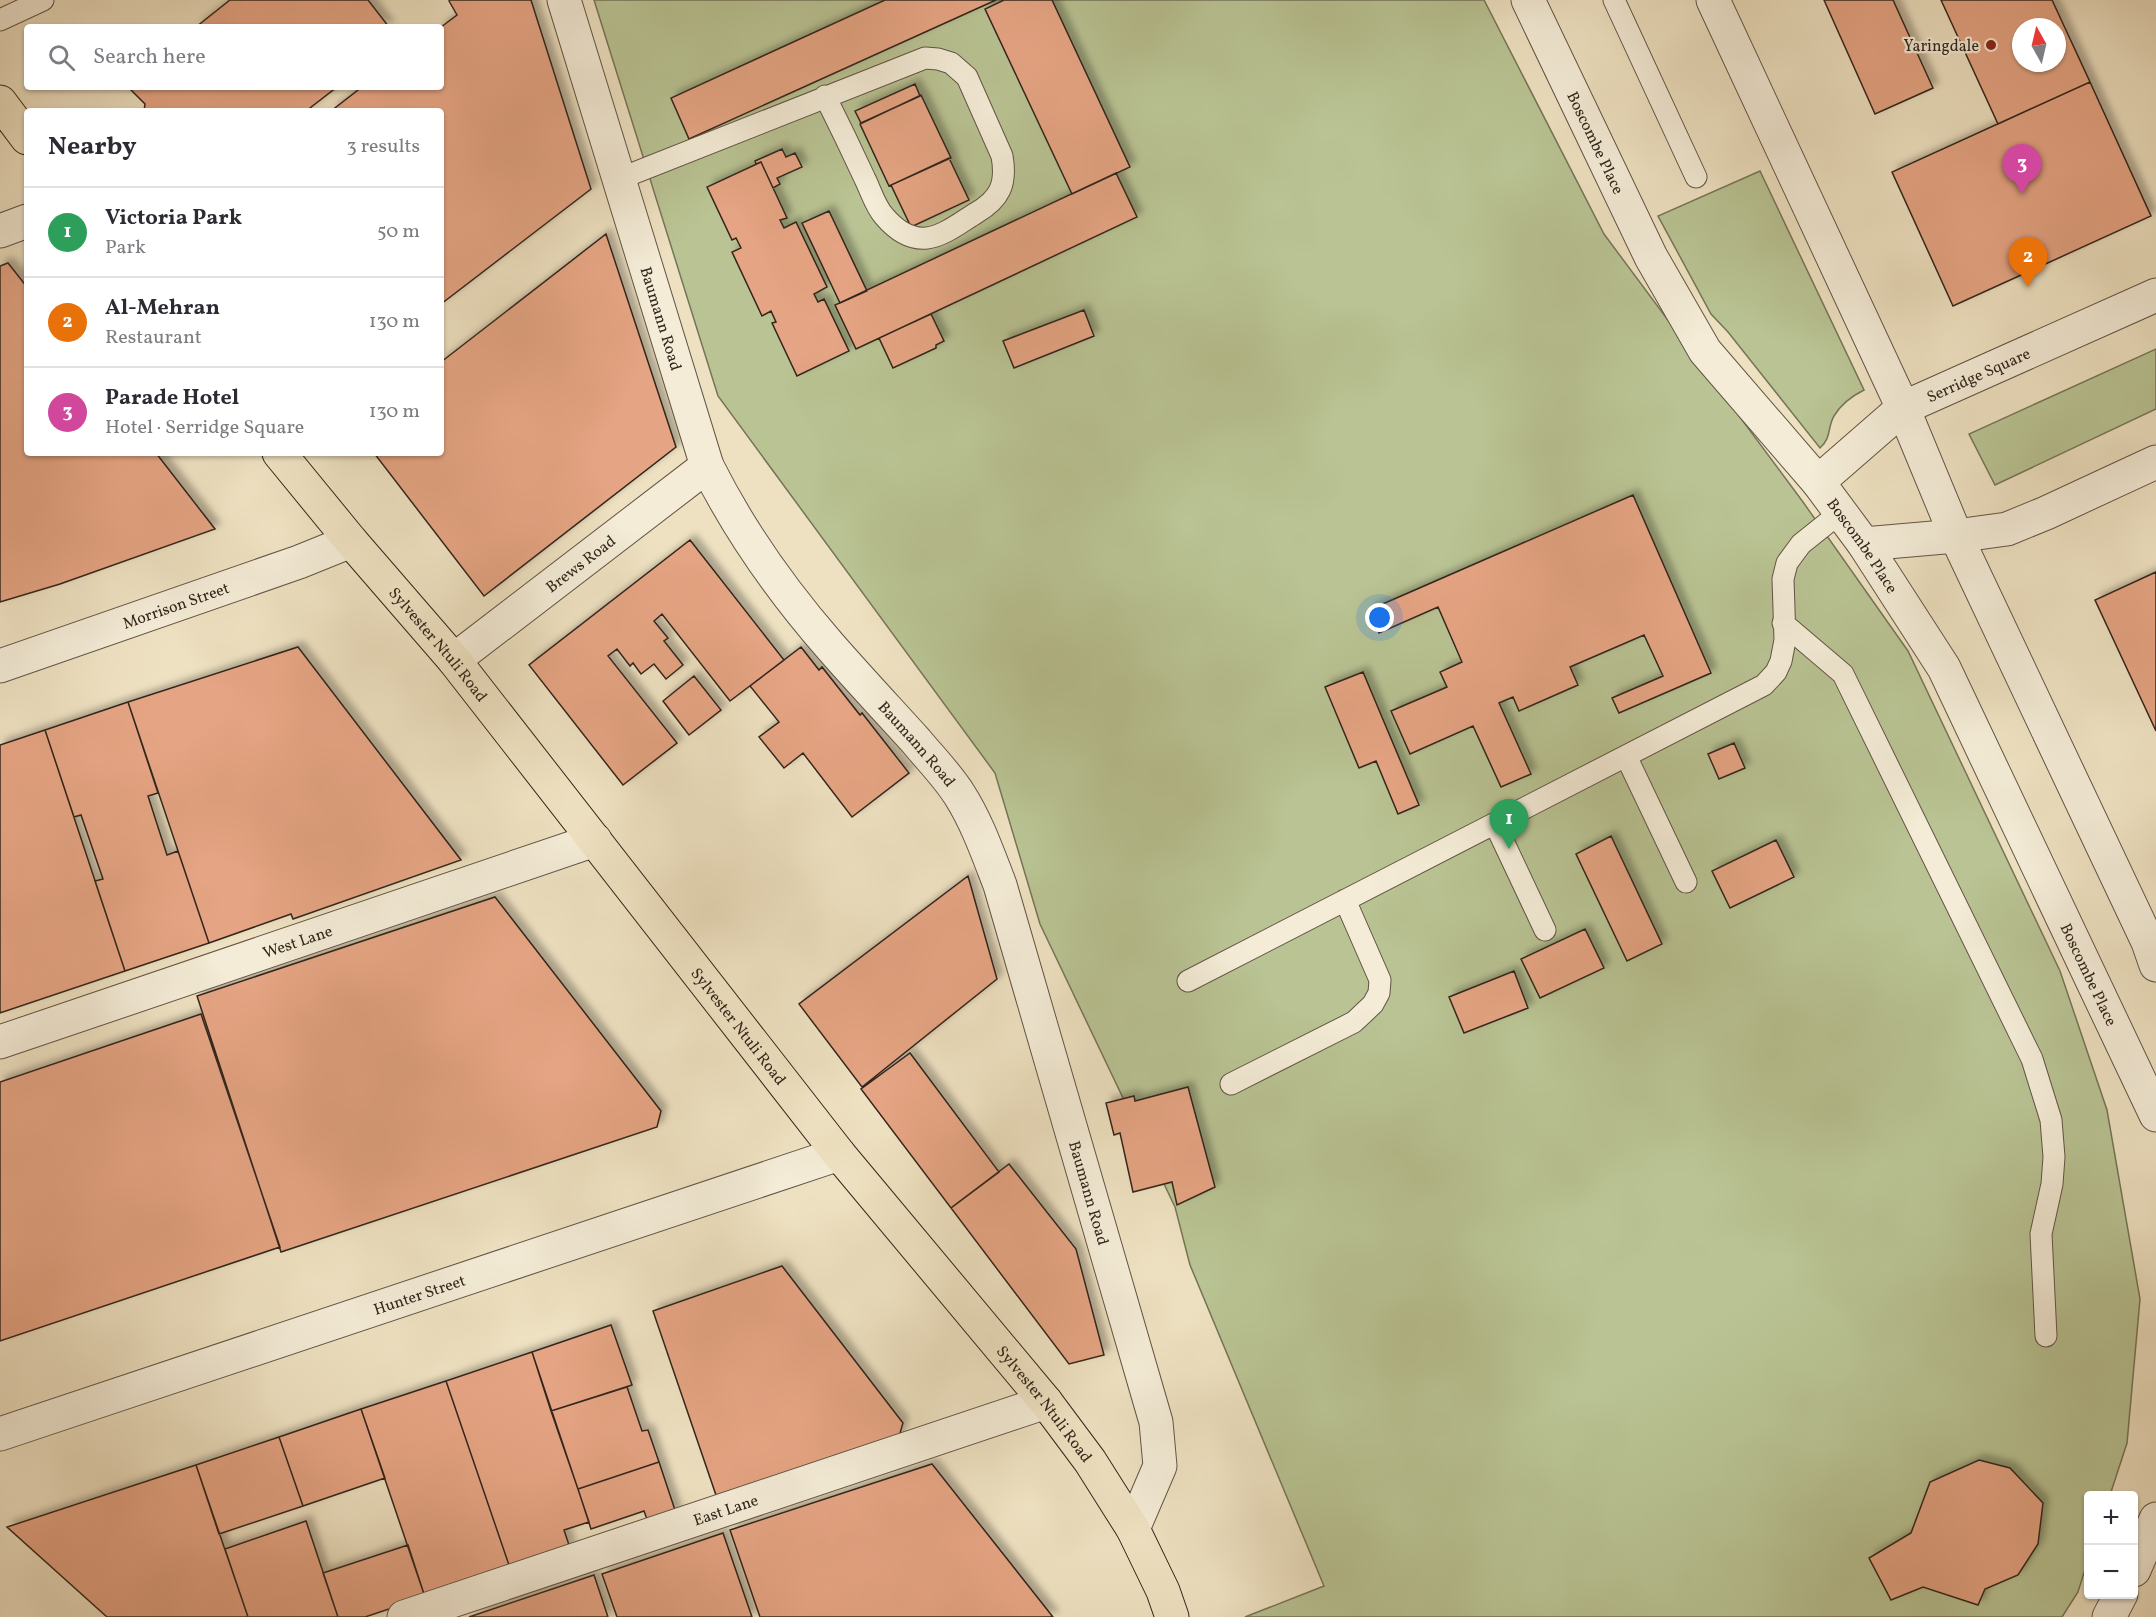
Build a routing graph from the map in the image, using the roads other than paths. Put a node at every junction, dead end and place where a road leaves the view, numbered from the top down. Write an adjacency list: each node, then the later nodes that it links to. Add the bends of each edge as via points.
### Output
1 (43, 0): 6 (lane)
2 (564, 0): 11 (street, Baumann Road)
3 (1528, 0): 19 (street, Boscombe Place, via 1651,257 1705,351)
4 (1614, 0): 10 (lane)
5 (1713, 0): 15 (street)
6 (0, 20)
7 (825, 96): 7 (lane, via 916,60 951,63 967,77 1002,156 1004,170 998,194 989,205 939,235 912,238 898,231 882,214); 11 (lane)
8 (0, 102): 9 (main road)
9 (24, 134)
10 (1696, 177)
11 (619, 179): 18 (street, Baumann Road)
12 (24, 222): 13 (street)
13 (0, 231)
14 (2156, 295): 15 (street, Serridge Square)
15 (1903, 408): 19 (street, Serridge Square); 21 (street)
16 (281, 456): 22 (main road, Sylvester Ntuli Road)
17 (2156, 462): 21 (street, via 2007,528)
18 (707, 466): 25 (street, Brews Road); 43 (street, Baumann Road, via 724,501 787,594 928,755 959,794 979,831 1000,885 1156,1422 1160,1466)
19 (1818, 482): 20 (street, Boscombe Place)
20 (1841, 512): 23 (street, Boscombe Place); 24 (lane, via 1801,544 1787,563)
21 (1956, 536): 23 (street); 33 (street)
22 (351, 542): 25 (main road, Sylvester Ntuli Road); 26 (street, Morrison Street)
23 (1864, 544): 37 (street, Boscombe Place, via 1944,668)
24 (1783, 623): 27 (lane, via 1781,661 1764,685); 39 (lane, via 1843,674 2032,1059 2051,1120 2054,1157 2041,1234)
25 (454, 660): 29 (main road, Sylvester Ntuli Road)
26 (0, 666)
27 (1626, 756): 28 (lane); 30 (lane)
28 (1495, 824): 31 (lane); 32 (lane)
29 (595, 840): 35 (street, West Lane); 38 (main road, Sylvester Ntuli Road)
30 (1686, 882)
31 (1345, 900): 34 (lane); 36 (lane, via 1380,980 1374,1004 1354,1022)
32 (1545, 930)
33 (2153, 954)
34 (1188, 981)
35 (0, 1042)
36 (1231, 1084)
37 (2156, 1115)
38 (839, 1154): 40 (main road, Sylvester Ntuli Road); 41 (street, Hunter Street)
39 (2046, 1336)
40 (1046, 1402): 43 (main road, Sylvester Ntuli Road); 46 (street, East Lane)
41 (0, 1434)
42 (2156, 1519): 44 (street)
43 (1133, 1529): 47 (main road, Sylvester Ntuli Road)
44 (2138, 1558)
45 (2118, 1599): 48 (street)
46 (404, 1617)
47 (1172, 1617)
48 (2109, 1617)

